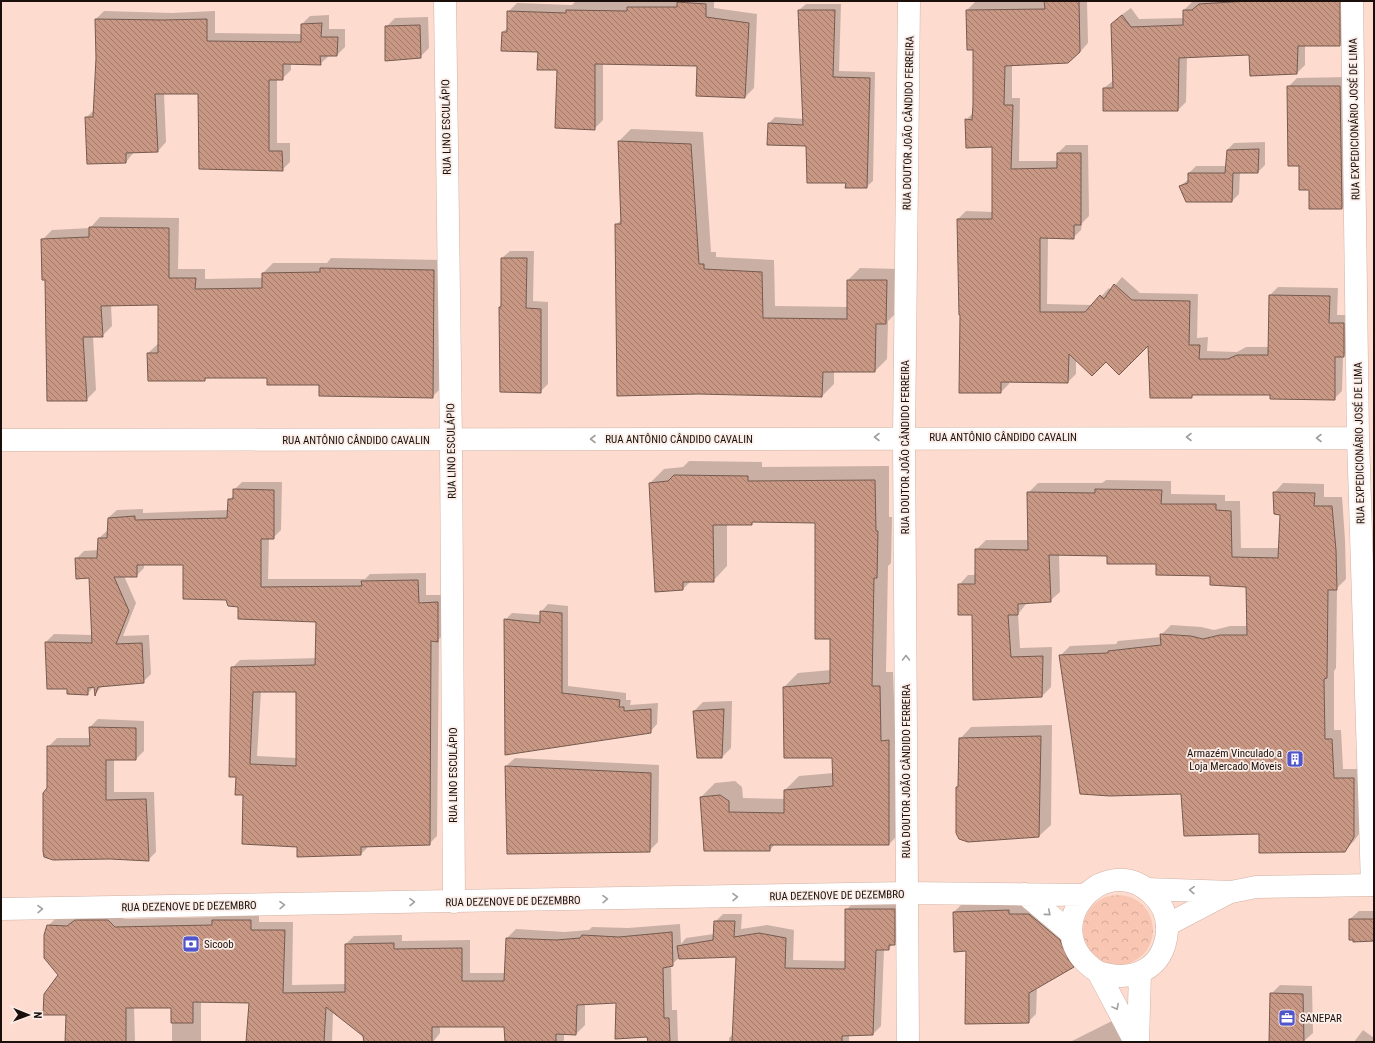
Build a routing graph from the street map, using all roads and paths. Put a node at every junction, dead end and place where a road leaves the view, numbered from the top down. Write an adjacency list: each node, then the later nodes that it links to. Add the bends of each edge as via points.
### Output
1 (444, 1): 7 (street, RUA LINO ESCULÁPIO)
2 (909, 1): 4 (street, RUA DOUTOR JOÃO CÂNDIDO FERREIRA)
3 (1352, 1): 5 (street, RUA EXPEDICIONÁRIO JOSÉ DE LIMA)
4 (904, 437): 5 (street, RUA ANTÔNIO CÂNDIDO CAVALIN, one-way to 4); 7 (street, RUA ANTÔNIO CÂNDIDO CAVALIN, one-way to 7); 11 (street, RUA DOUTOR JOÃO CÂNDIDO FERREIRA, one-way to 4)
5 (1358, 438): 8 (street, RUA EXPEDICIONÁRIO JOSÉ DE LIMA)
6 (1, 440): 7 (street, RUA ANTÔNIO CÂNDIDO CAVALIN)
7 (451, 441): 14 (street, RUA LINO ESCULÁPIO)
8 (1373, 885): 10 (street, via 1256,887)
9 (1146, 889): 10 (street, one-way to 9); 13 (street, via 1134,883 1114,881 1095,887); 16 (street, via 1156,898 1164,911)
10 (1231, 892): 16 (street)
11 (907, 893): 12 (street, RUA DEZENOVE DE DEZEMBRO); 14 (street, RUA DEZENOVE DE DEZEMBRO, one-way to 11); 20 (street, RUA DOUTOR JOÃO CÂNDIDO FERREIRA)
12 (1025, 894): 13 (street, RUA DEZENOVE DE DEZEMBRO); 17 (street, one-way to 17)
13 (1085, 895): 17 (street, via 1072,919)
14 (454, 902): 15 (street, RUA DEZENOVE DE DEZEMBRO, one-way to 14)
15 (1, 909)
16 (1167, 925): 19 (street, via 1161,953 1152,964)
17 (1071, 933): 18 (street, via 1079,956)
18 (1098, 972): 19 (street, via 1112,977 1126,977); 21 (street, one-way to 21)
19 (1140, 972): 22 (street)
20 (908, 1042)
21 (1135, 1042)
22 (1138, 1042)

